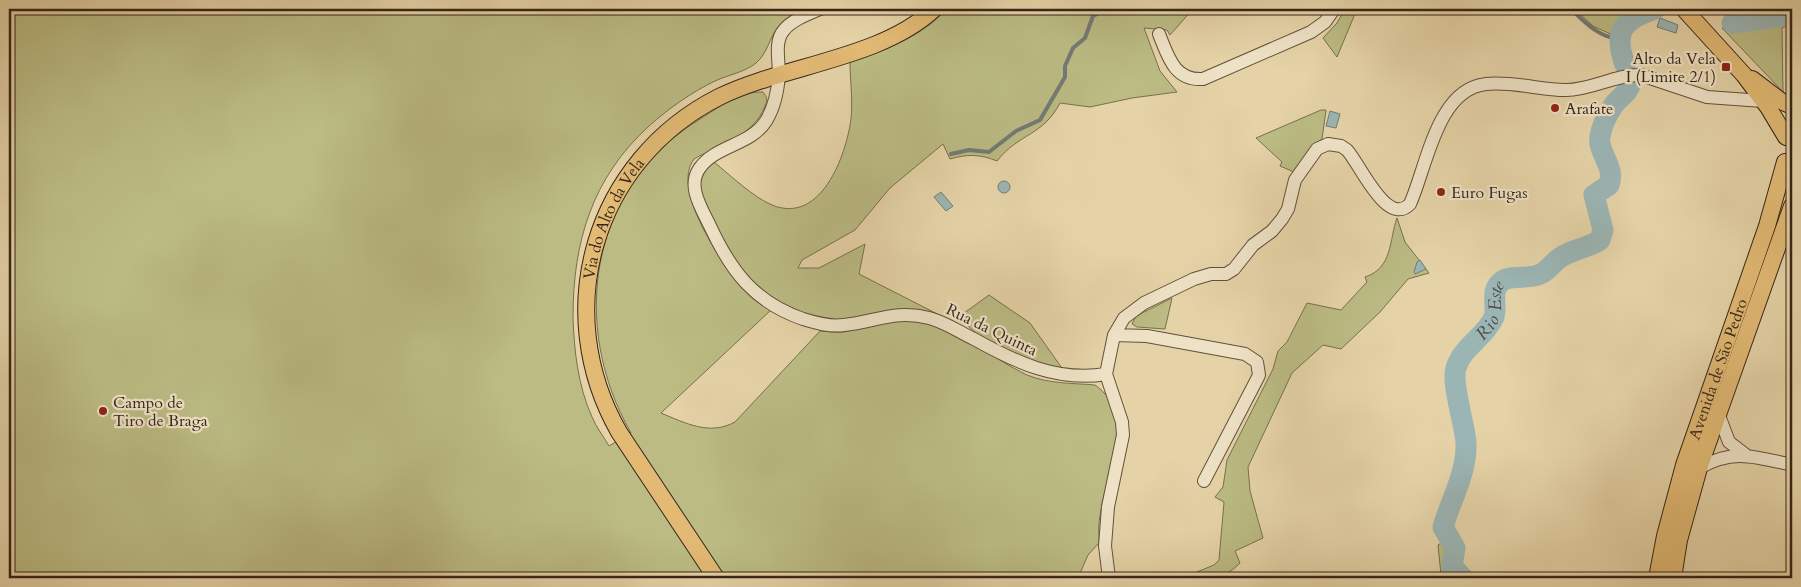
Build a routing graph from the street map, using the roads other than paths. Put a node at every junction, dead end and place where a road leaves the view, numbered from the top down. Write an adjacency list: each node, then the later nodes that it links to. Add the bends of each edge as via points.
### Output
1 (820, 9): 6 (street, Rua da Quinta, via 783,30 778,48)
2 (934, 9): 6 (main road, Via do Alto da Vela, via 894,36)
3 (1334, 9): 5 (street, via 1325,22 1311,32 1203,79 1188,78 1176,71)
4 (1684, 9): 7 (main road)
5 (1159, 34)
6 (778, 75): 14 (street, Rua da Quinta, via 773,105 761,128 750,138 706,162 699,169 694,185 697,198 726,256 749,287 776,308 824,325 845,325 890,315 915,315 945,324 1038,369 1075,377); 20 (main road, Via do Alto da Vela, via 720,97 674,127 651,147 614,198 601,225 590,264 586,310 588,344 608,413)
7 (1744, 75): 8 (main road); 9 (main road)
8 (1763, 101): 9 (main road); 10 (main road); 13 (street, via 1714,99 1635,75 1568,90 1493,84 1469,88 1454,100 1439,125 1407,208 1397,210 1386,206 1347,150 1334,144 1322,146 1310,156 1295,180 1282,219 1253,245 1234,270 1194,279 1144,303 1124,318)
9 (1787, 104)
10 (1789, 132): 11 (main road, Avenida de São Pedro, via 1784,145)
11 (1789, 167): 22 (main road, Avenida de São Pedro, via 1682,474)
12 (1792, 206): 15 (main road, Avenida de São Pedro)
13 (1114, 335): 14 (street); 19 (street, via 1147,336 1235,352 1251,356 1257,362 1259,375)
14 (1106, 374): 21 (street, via 1122,422 1123,435 1108,506 1105,546)
15 (1718, 413): 16 (street, via 1729,442); 18 (main road, Avenida de São Pedro)
16 (1746, 455): 17 (street); 18 (street, via 1723,456)
17 (1792, 465)
18 (1699, 468): 23 (main road, Avenida de São Pedro, via 1679,540)
19 (1204, 480)
20 (716, 578)
21 (1109, 578)
22 (1657, 578)
23 (1673, 578)

